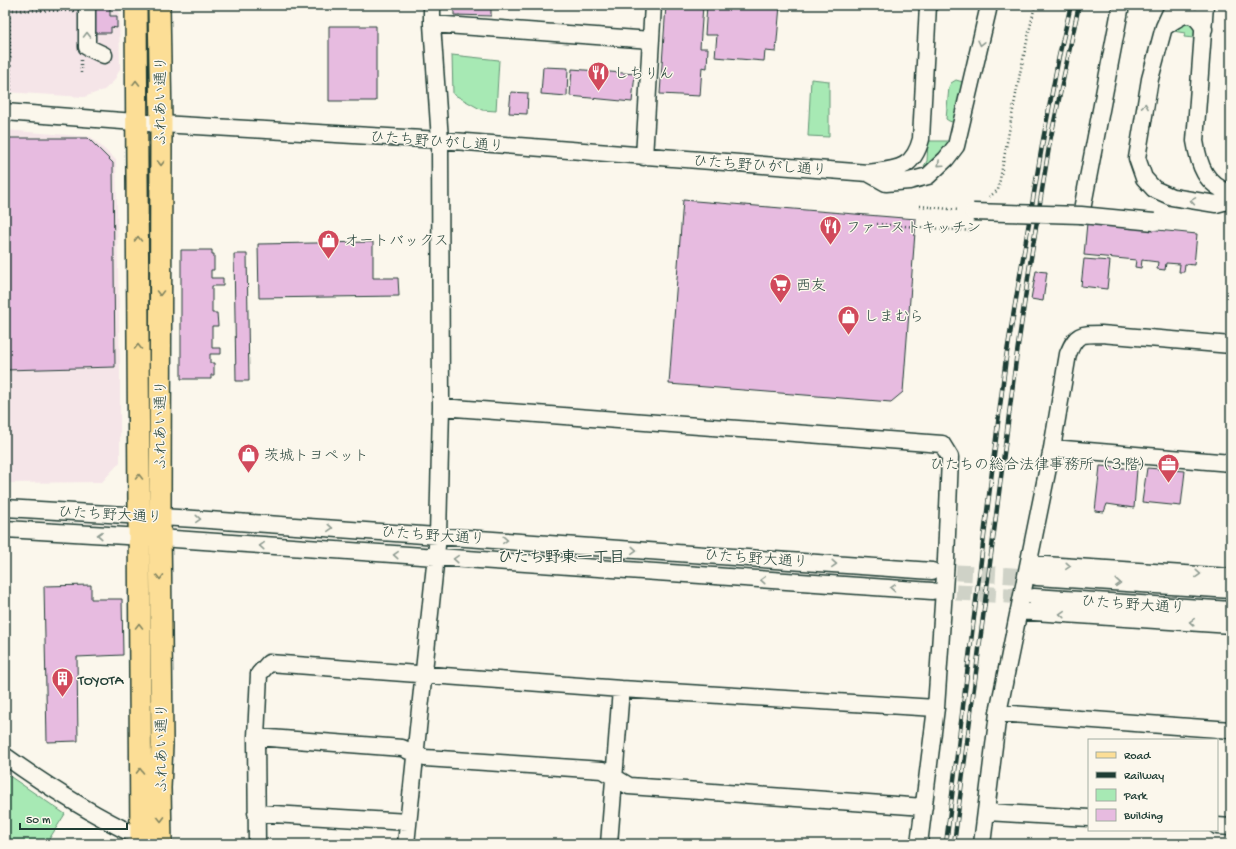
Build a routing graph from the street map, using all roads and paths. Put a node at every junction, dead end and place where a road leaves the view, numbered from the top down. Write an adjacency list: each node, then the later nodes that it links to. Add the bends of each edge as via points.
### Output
1 (9, 5): 13 (path)
2 (136, 5): 23 (main road, ふれあい通り, one-way to 2)
3 (159, 5): 24 (main road, ふれあい通り)
4 (432, 5): 14 (street)
5 (652, 5): 17 (street)
6 (928, 5): 27 (street, via 921,139 918,150 905,166)
7 (988, 5): 27 (street, one-way to 27, via 956,146 928,176 886,183)
8 (1035, 5): 31 (path, via 998,190)
9 (1121, 5): 32 (street)
10 (1176, 5): 15 (street)
11 (1205, 5): 16 (street)
12 (84, 8): 13 (path); 18 (street, one-way to 12, via 87,47)
13 (10, 10): 21 (path)
14 (432, 24): 17 (street); 25 (street)
15 (1164, 27): 16 (street, via 1184,14 1196,18); 29 (street, one-way to 15, via 1216,204 1172,197 1154,189 1144,178 1136,158 1150,78)
16 (1204, 30): 28 (street, via 1196,142 1199,161 1208,178 1222,190)
17 (651, 40): 26 (street)
18 (104, 55)
19 (81, 58): 20 (path)
20 (81, 74)
21 (11, 97)
22 (5, 112): 23 (street, ひたち野ひがし通り)
23 (136, 122): 24 (street, ひたち野ひがし通り); 40 (main road, ふれあい通り, one-way to 23)
24 (161, 124): 25 (street, ひたち野ひがし通り); 40 (main road, ふれあい通り, one-way to 40)
25 (440, 140): 26 (street, ひたち野ひがし通り); 36 (street)
26 (644, 157): 27 (street, ひたち野ひがし通り)
27 (868, 173)
28 (1231, 193)
29 (1231, 200)
30 (920, 206): 31 (path)
31 (973, 212): 32 (street, bridge); 34 (path, via 972,231)
32 (1081, 215): 33 (street, bridge)
33 (1154, 222)
34 (877, 224)
35 (1231, 345): 37 (street, via 1101,334 1086,334 1074,340 1068,354)
36 (441, 407): 42 (street); 57 (street, via 942,444 950,458)
37 (1052, 448): 38 (street); 47 (street)
38 (1231, 463)
39 (5, 508): 40 (street, ひたち野大通り)
40 (149, 517): 42 (street, ひたち野大通り, one-way to 42); 43 (main road, ふれあい通り); 44 (main road, ふれあい通り)
41 (5, 529): 43 (street, ひたち野大通り, one-way to 41)
42 (438, 536): 45 (street); 46 (street, ひたち野大通り, one-way to 46)
43 (139, 537): 44 (street, ひたち野大通り); 71 (main road, ふれあい通り, one-way to 43)
44 (160, 538): 45 (street, ひたち野大通り, one-way to 44); 72 (main road, ふれあい通り, one-way to 72)
45 (435, 558): 50 (street, ひたち野大通り, one-way to 45); 55 (street)
46 (932, 571)
47 (1033, 571): 48 (street, one-way to 48); 49 (street, ひたち野大通り, one-way to 49); 53 (street)
48 (1231, 576)
49 (1231, 590)
50 (932, 591)
51 (1034, 597): 52 (street, ひたち野大通り)
52 (1231, 610)
53 (1019, 612): 54 (street, one-way to 53); 58 (street)
54 (1231, 625)
55 (423, 674): 56 (street); 60 (street, via 269,663 259,674); 61 (street)
56 (621, 689): 57 (street); 63 (street)
57 (936, 708): 64 (street)
58 (998, 713): 59 (street); 65 (street)
59 (1231, 730)
60 (256, 737): 61 (street, via 402,748); 66 (street)
61 (416, 752): 63 (street, via 425,758 602,770); 68 (street)
62 (5, 756): 71 (street, via 43,783)
63 (614, 776): 64 (street, via 629,786); 75 (street)
64 (924, 807): 76 (street)
65 (987, 812): 67 (street); 77 (street)
66 (256, 813): 68 (street); 73 (street)
67 (1088, 818)
68 (408, 822): 74 (street)
69 (1218, 826): 70 (street)
70 (1231, 827)
71 (141, 841)
72 (161, 844)
73 (256, 844)
74 (406, 844)
75 (610, 844)
76 (919, 844)
77 (982, 844)

